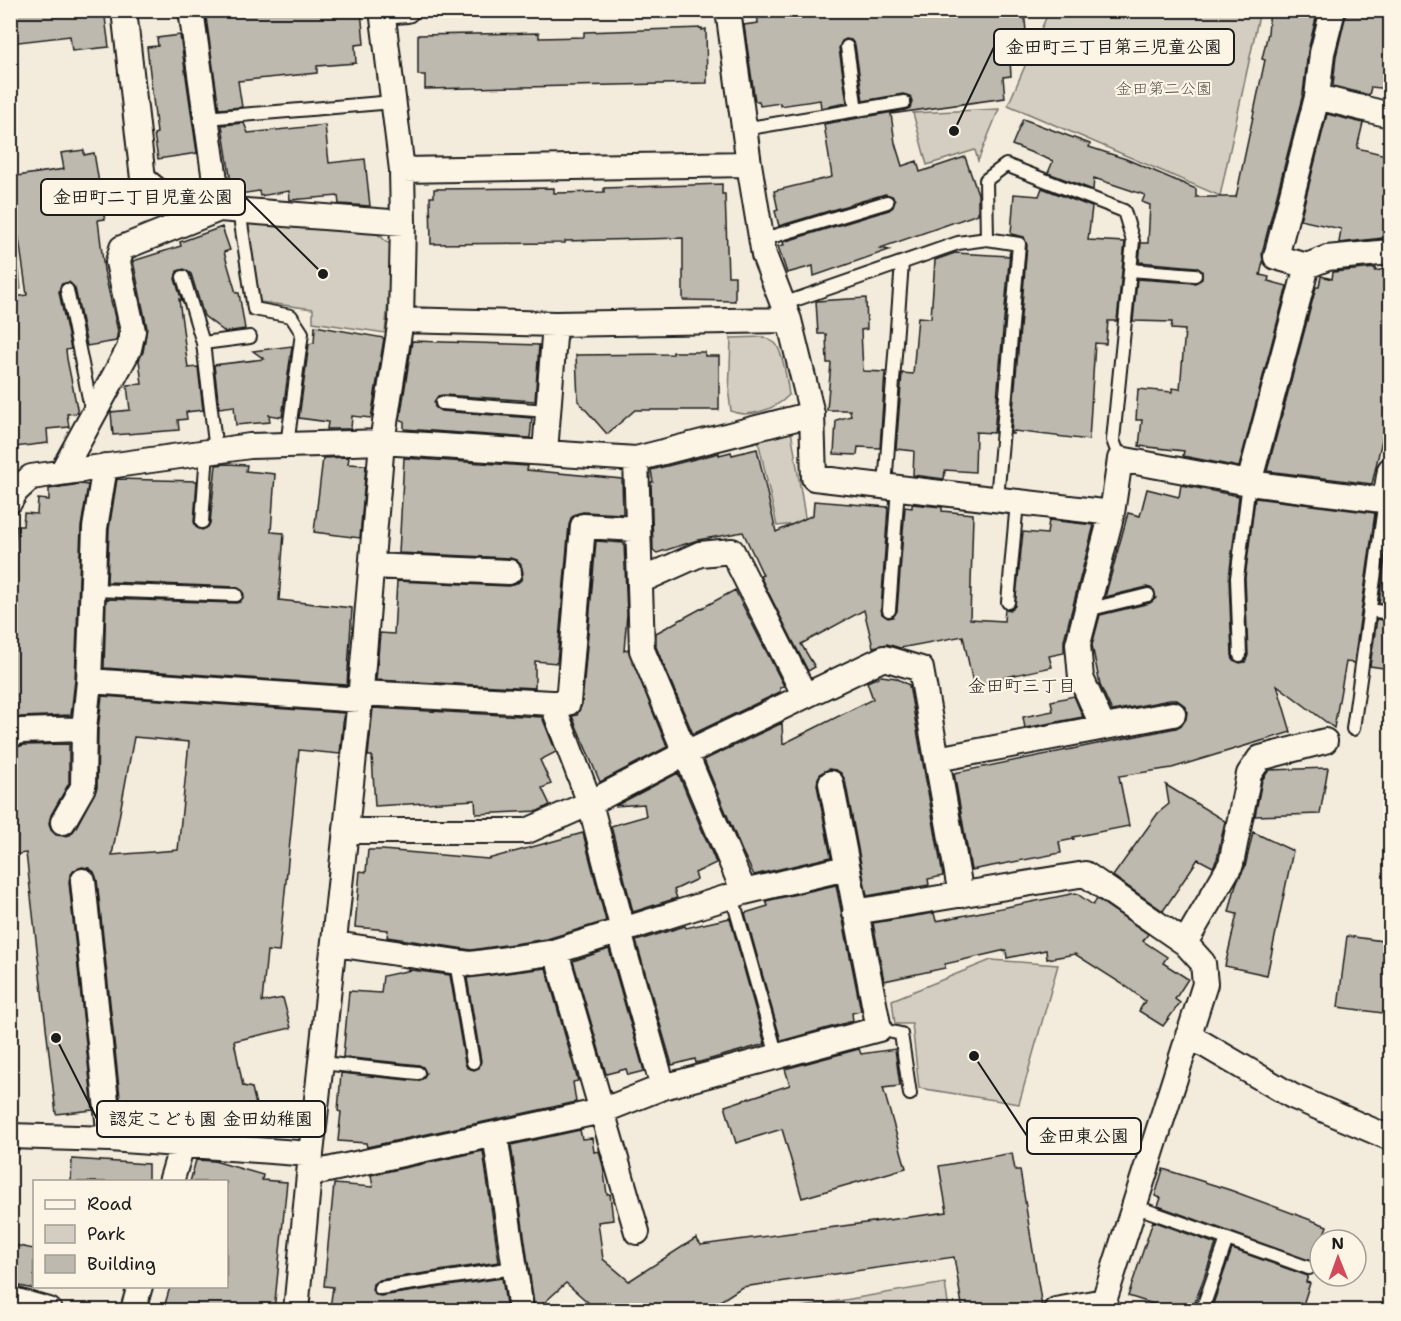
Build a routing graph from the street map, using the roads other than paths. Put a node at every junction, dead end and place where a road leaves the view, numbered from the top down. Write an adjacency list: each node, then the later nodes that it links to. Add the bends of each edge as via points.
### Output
1 (124, 10): 18 (street, via 143,179 174,204)
2 (190, 10): 13 (street)
3 (407, 10): 6 (street)
4 (729, 10): 14 (street)
5 (1333, 10): 8 (street, via 1322,53)
6 (382, 11): 9 (street)
7 (847, 47): 11 (lane)
8 (1317, 98): 12 (street); 24 (street, via 1276,257)
9 (393, 102): 13 (lane); 16 (street)
10 (904, 102): 11 (lane)
11 (856, 110): 14 (lane)
12 (1390, 115)
13 (206, 118): 18 (street)
14 (744, 129): 15 (street)
15 (749, 164): 16 (street); 21 (street)
16 (402, 170): 19 (street)
17 (886, 202): 21 (lane)
18 (229, 210): 19 (street); 37 (street, via 122,248 118,262 133,331 129,350); 39 (lane, via 254,309 291,316 302,333)
19 (403, 223): 30 (street)
20 (987, 239): 23 (lane, via 958,243); 25 (lane, via 986,180 1006,165 1124,211 1133,241); 49 (lane, via 1019,244)
21 (761, 240): 29 (street)
22 (1390, 250): 24 (street, via 1327,258)
23 (902, 262): 29 (lane); 48 (lane)
24 (1307, 266): 47 (street)
25 (1130, 270): 26 (lane); 43 (lane, via 1113,440)
26 (1195, 275)
27 (183, 277): 33 (lane)
28 (67, 290): 37 (lane)
29 (786, 312): 31 (street); 36 (street)
30 (401, 320): 31 (street); 38 (street)
31 (555, 324): 35 (street)
32 (250, 337): 33 (lane)
33 (203, 343): 40 (lane)
34 (442, 403): 35 (lane)
35 (548, 411): 41 (street)
36 (812, 414): 42 (street); 48 (street, via 814,478)
37 (93, 417): 46 (street)
38 (382, 442): 39 (street); 41 (street); 55 (street)
39 (287, 445): 40 (street)
40 (212, 451): 44 (street); 53 (lane)
41 (545, 452): 42 (street)
42 (636, 459): 54 (street)
43 (1120, 459): 47 (street); 52 (street)
44 (105, 466): 46 (street); 58 (street, via 95,528)
45 (1390, 470): 51 (street)
46 (62, 472): 50 (street, via 31,477)
47 (1249, 483): 51 (street); 66 (lane, via 1237,578)
48 (892, 487): 49 (street); 62 (lane)
49 (1007, 500): 52 (street); 61 (lane)
50 (10, 501)
51 (1388, 501): 64 (lane)
52 (1112, 513): 63 (street)
53 (202, 522)
54 (638, 529): 57 (street); 70 (street, via 583,526 568,703)
55 (372, 566): 56 (street); 69 (street)
56 (509, 572)
57 (640, 581): 68 (street, via 700,554 732,551); 77 (street, via 642,650)
58 (93, 590): 59 (lane); 67 (street)
59 (236, 595)
60 (1148, 596): 63 (lane)
61 (1008, 602)
62 (889, 610)
63 (1087, 610): 72 (street, via 1078,644 1081,678)
64 (1370, 610): 65 (lane); 74 (lane)
65 (1390, 613)
66 (1240, 655)
67 (89, 681): 69 (street); 73 (street)
68 (805, 696): 77 (street); 78 (street, via 884,658 921,669)
69 (360, 697): 70 (street); 82 (street)
70 (552, 703): 80 (street)
71 (1173, 714): 72 (street)
72 (1103, 727): 78 (street)
73 (84, 729): 75 (street, via 21,731); 81 (street, via 83,787)
74 (1353, 729)
75 (10, 735)
76 (1325, 741): 89 (street, via 1260,758 1249,774 1231,864)
77 (686, 753): 80 (street); 85 (street)
78 (937, 759): 86 (street)
79 (831, 783): 83 (street)
80 (590, 803): 82 (street, via 527,831); 88 (street)
81 (63, 822)
82 (346, 831): 90 (street)
83 (846, 868): 85 (street); 87 (street)
84 (83, 881): 105 (street)
85 (738, 894): 88 (street); 95 (lane)
86 (961, 895): 87 (street); 89 (street, via 1085,874)
87 (855, 912): 93 (street)
88 (621, 931): 91 (street); 99 (street)
89 (1185, 943): 94 (street, via 1203,963 1205,984)
90 (335, 944): 92 (street); 97 (street)
91 (556, 952): 92 (street, via 471,964); 101 (street)
92 (456, 962): 96 (lane)
93 (879, 1029): 95 (street); 100 (lane, via 901,1034)
94 (1188, 1035): 104 (street, via 1292,1096); 109 (street)
95 (777, 1056): 99 (street)
96 (473, 1062)
97 (321, 1063): 98 (lane); 107 (street)
98 (418, 1073)
99 (663, 1087): 101 (street)
100 (910, 1094)
101 (602, 1111): 102 (street); 110 (street)
102 (495, 1134): 107 (street); 113 (street)
103 (10, 1136): 105 (street)
104 (1390, 1138)
105 (110, 1139): 106 (street)
106 (182, 1145): 107 (street); 108 (street)
107 (310, 1164): 119 (street)
108 (172, 1180)
109 (1134, 1206): 111 (lane); 121 (street, via 1104,1300)
110 (637, 1232)
111 (1227, 1239): 112 (lane); 122 (lane)
112 (1308, 1267)
113 (514, 1268): 115 (lane); 120 (street)
114 (140, 1288): 118 (street)
115 (380, 1288)
116 (10, 1299): 117 (street)
117 (49, 1311)
118 (133, 1311)
119 (296, 1311)
120 (521, 1311)
121 (1056, 1311)
122 (1202, 1311)

